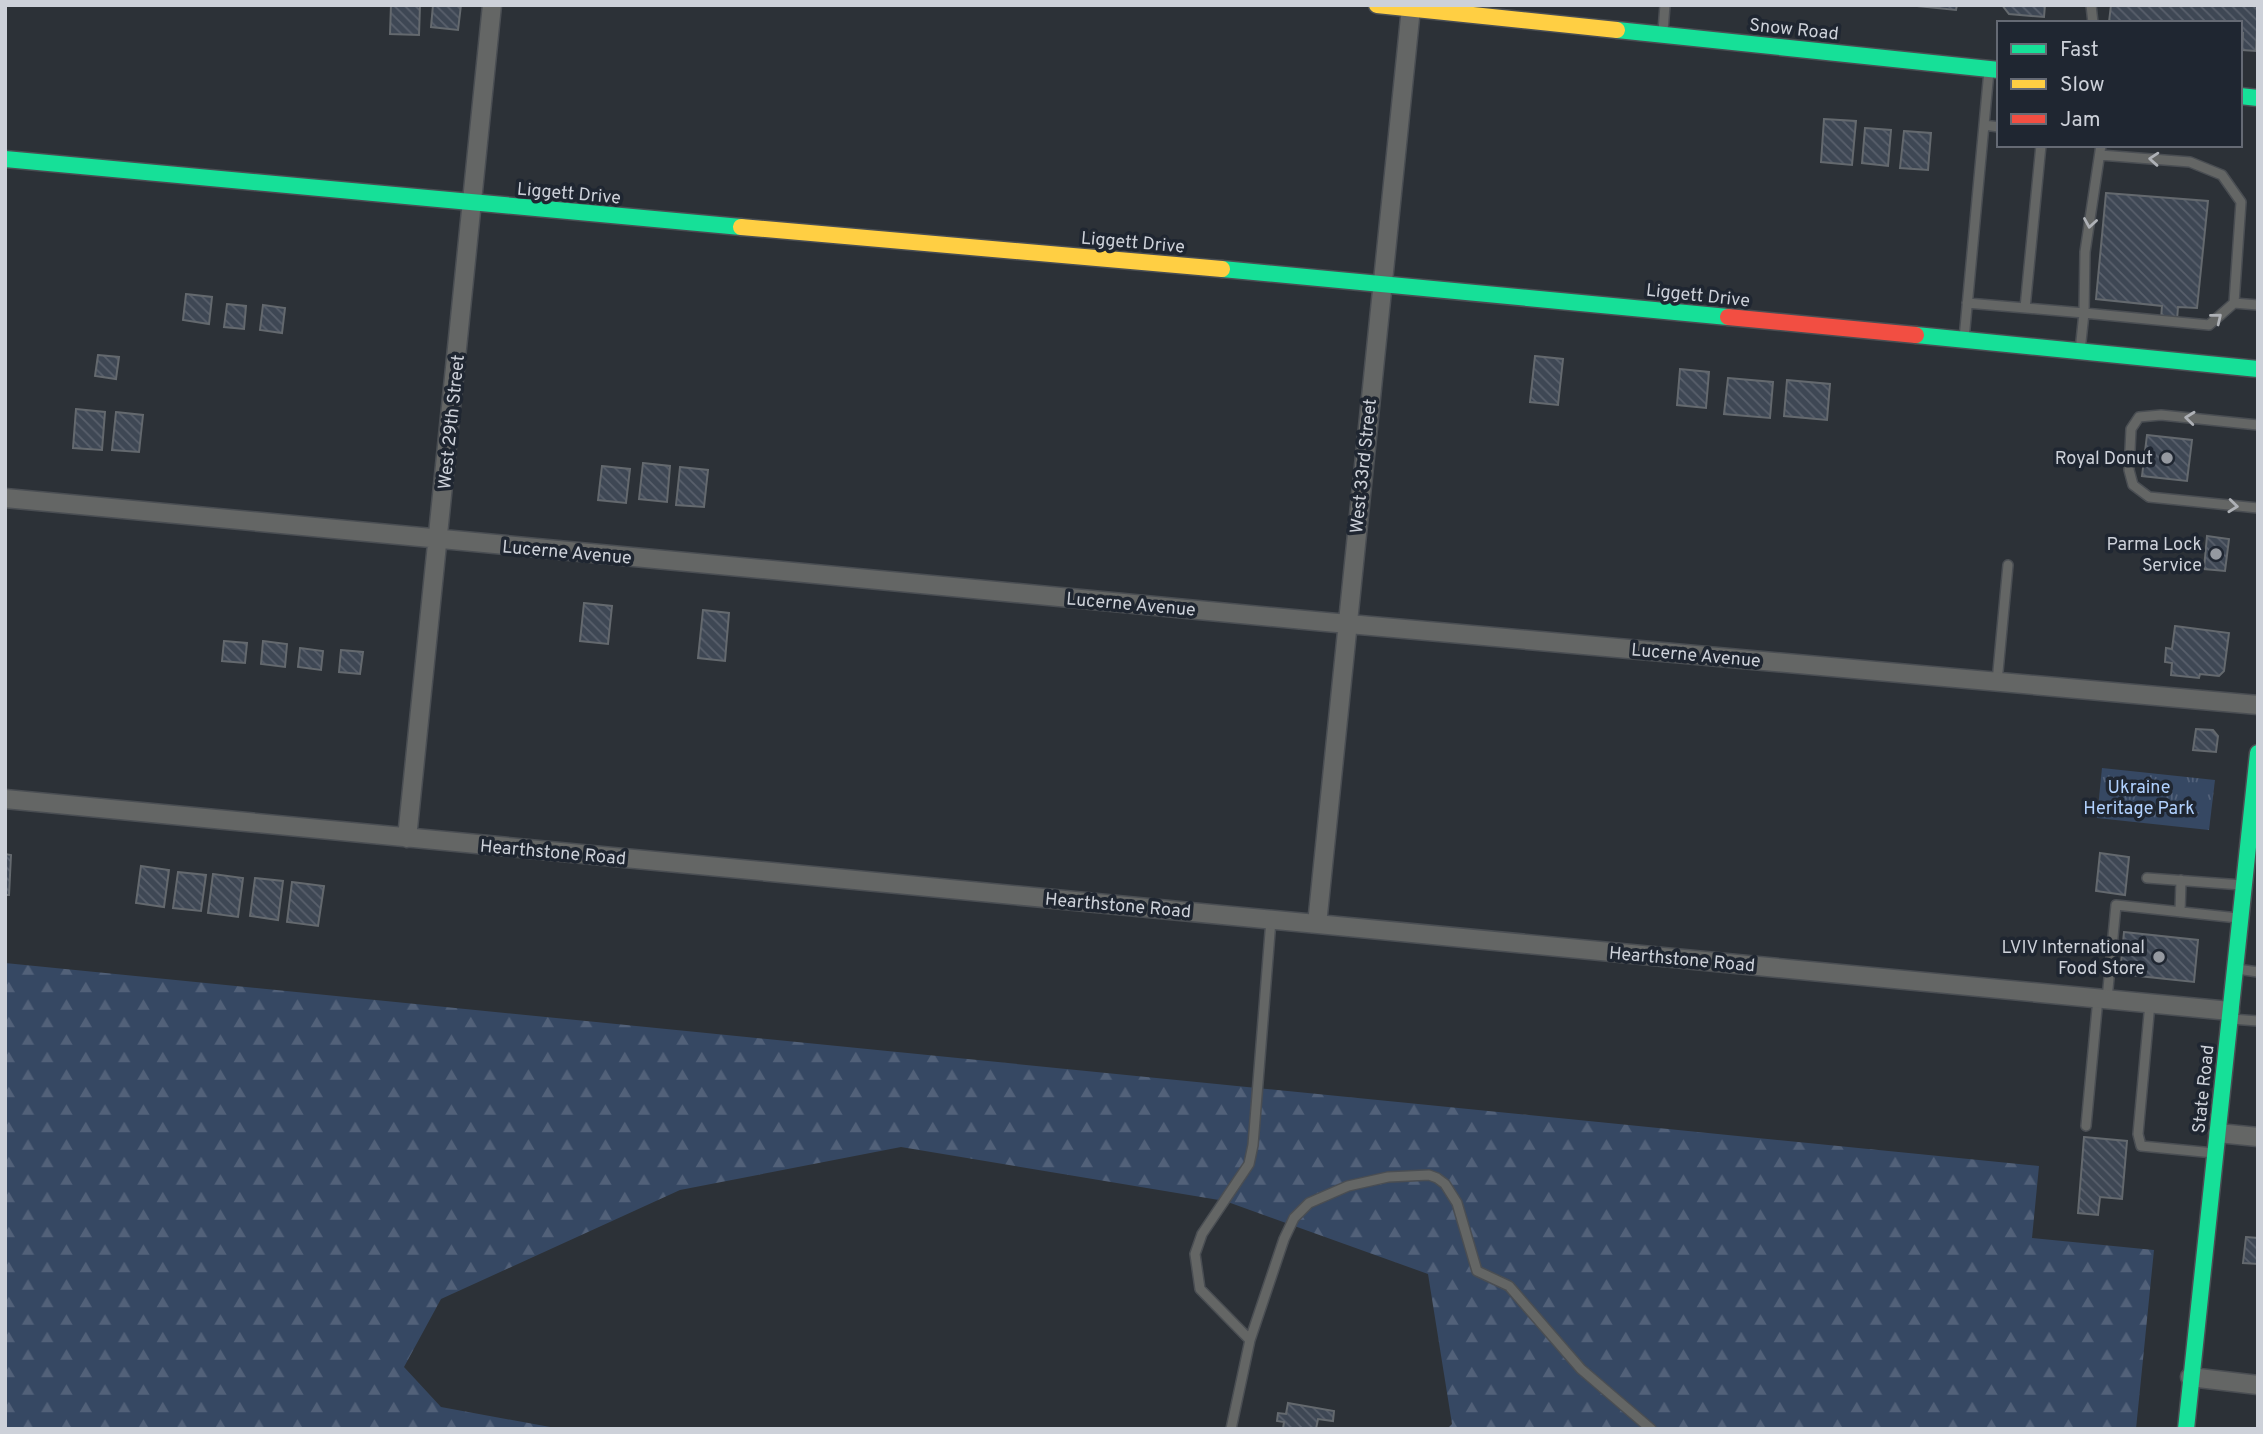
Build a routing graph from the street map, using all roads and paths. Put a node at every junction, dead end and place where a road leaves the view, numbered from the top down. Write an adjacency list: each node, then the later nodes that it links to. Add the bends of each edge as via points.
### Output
1 (492, 5): 13 (street, West 29th Street)
2 (1377, 5): 4 (street, Snow Road)
3 (1665, 5): 6 (lane)
4 (1411, 8): 5 (street, Snow Road); 14 (street, West 33rd Street)
5 (1449, 9): 6 (street, Snow Road)
6 (1663, 35): 7 (street, Snow Road)
7 (1994, 70): 8 (lane)
8 (1984, 125): 9 (lane); 15 (lane)
9 (1997, 127)
10 (2041, 147): 18 (lane)
11 (2101, 150): 16 (lane, one-way to 11, via 2241,202 2222,175 2190,162); 19 (lane, one-way to 19, via 2085,252)
12 (5, 159): 13 (street, Liggett Drive)
13 (472, 203): 14 (street, Liggett Drive); 26 (street, West 29th Street)
14 (1382, 283): 20 (street, Liggett Drive); 28 (street, West 33rd Street)
15 (1967, 303): 18 (lane); 20 (lane)
16 (2234, 303): 17 (lane); 19 (lane, one-way to 16, via 2209,326)
17 (2258, 305)
18 (2025, 308): 19 (lane)
19 (2084, 313): 21 (lane)
20 (1964, 340): 21 (street, Liggett Drive)
21 (2080, 351): 22 (street, Liggett Drive)
22 (2258, 369)
23 (2258, 425): 25 (lane, one-way to 25, via 2139,417 2131,429 2129,470 2133,485 2149,497)
24 (5, 498): 26 (street, Lucerne Avenue)
25 (2258, 508)
26 (437, 538): 28 (street, Lucerne Avenue); 33 (street, West 29th Street)
27 (2008, 565): 29 (lane)
28 (1347, 624): 29 (street, Lucerne Avenue); 40 (street, West 33rd Street)
29 (1997, 682): 30 (street, Lucerne Avenue)
30 (2258, 705)
31 (2257, 759): 36 (street, State Road)
32 (5, 799): 33 (street, Hearthstone Road)
33 (407, 838): 39 (street, Hearthstone Road)
34 (2147, 878): 35 (lane)
35 (2181, 880): 36 (lane); 37 (lane)
36 (2244, 885): 38 (street, State Road)
37 (2180, 912): 38 (lane); 43 (lane, via 2116,905)
38 (2240, 918): 41 (street, State Road)
39 (1270, 920): 40 (street, Hearthstone Road); 51 (lane, via 1249,1164 1202,1234 1195,1254 1200,1289)
40 (1317, 924): 43 (street, Hearthstone Road)
41 (2235, 968): 42 (lane); 45 (street, State Road)
42 (2258, 972)
43 (2103, 999): 44 (street, Hearthstone Road); 47 (lane)
44 (2150, 1003): 45 (street, Hearthstone Road); 50 (lane, via 2138,1134 2141,1146)
45 (2230, 1015): 46 (lane); 48 (street, State Road)
46 (2258, 1021)
47 (2086, 1126)
48 (2218, 1133): 49 (street); 50 (street, State Road)
49 (2258, 1137)
50 (2216, 1154): 52 (street, State Road)
51 (1250, 1340): 54 (lane); 55 (lane, via 1284,1239 1294,1218 1309,1203 1348,1186 1388,1177 1429,1175 1445,1184 1457,1203 1477,1271 1509,1286 1581,1369)
52 (2190, 1377): 53 (street); 56 (street, State Road)
53 (2258, 1385)
54 (1231, 1429)
55 (1651, 1429)
56 (2186, 1429)

